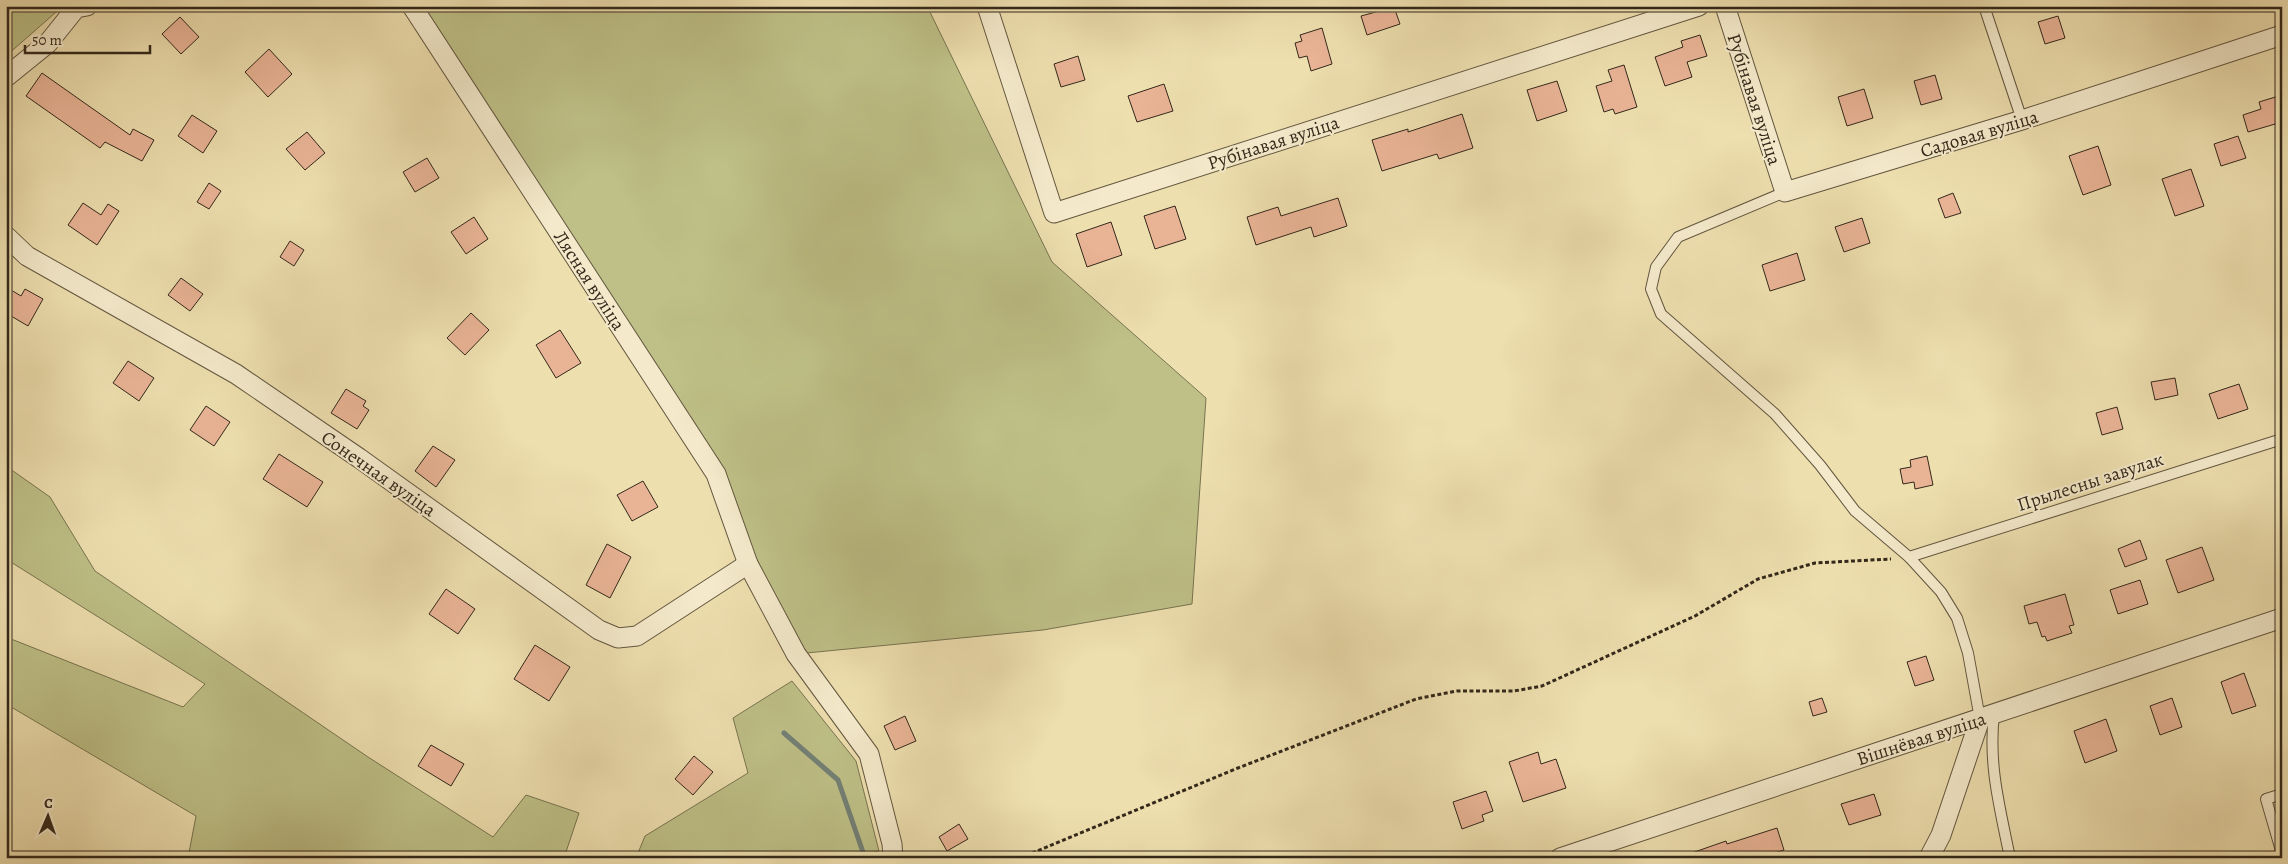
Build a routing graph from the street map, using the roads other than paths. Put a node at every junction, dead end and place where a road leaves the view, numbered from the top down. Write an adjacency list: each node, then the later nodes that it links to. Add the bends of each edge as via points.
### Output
1 (87, 6): 8 (street, via 76,8 48,43)
2 (412, 6): 14 (street, Лясная вуліца, via 716,474)
3 (987, 6): 4 (street, Рубінавая вуліца, via 1054,213)
4 (1699, 6)
5 (1725, 6): 10 (street, Рубінавая вуліца)
6 (1984, 6): 9 (lane)
7 (2282, 35): 9 (street, Садовая вуліца)
8 (6, 76)
9 (2022, 120): 10 (street, Садовая вуліца)
10 (1785, 192): 13 (lane, Садовая вуліца, via 1678,237 1656,267 1651,289 1661,314 1775,414 1855,510)
11 (6, 236): 14 (street, Сонечная вуліца, via 27,256 236,374 599,630 618,638 637,636)
12 (2282, 438): 13 (lane, Прылесны завулак)
13 (1909, 557): 16 (lane, via 1941,592 1957,618)
14 (748, 564): 19 (street, Лясная вуліца, via 796,654 869,754)
15 (2282, 618): 16 (street, Вішнёвая вуліца)
16 (1987, 716): 20 (street, Вішнёвая вуліца); 21 (street); 22 (lane, via 1992,773)
17 (2282, 794): 18 (lane, via 2266,799)
18 (2282, 854)
19 (893, 858)
20 (1560, 858)
21 (1929, 858)
22 (2010, 858)

